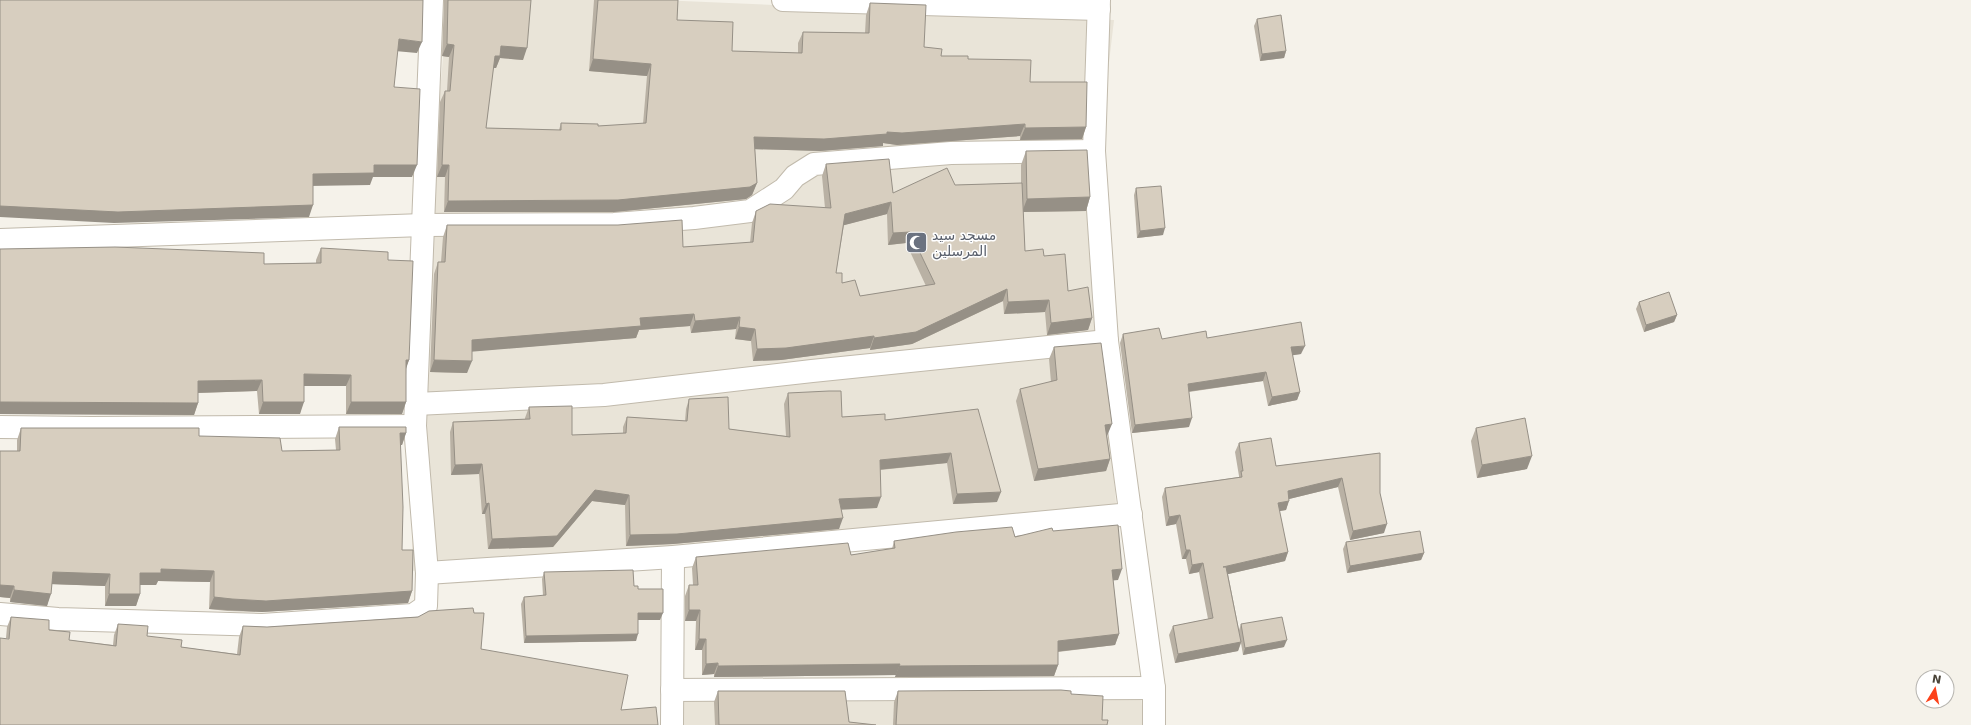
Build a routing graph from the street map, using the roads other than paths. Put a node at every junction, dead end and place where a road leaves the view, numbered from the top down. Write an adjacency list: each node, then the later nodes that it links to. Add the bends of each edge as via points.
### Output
1 (432, 0): 5 (street)
2 (783, 0): 3 (street)
3 (1099, 4): 4 (street)
4 (1094, 151): 5 (street, via 951,153 814,164 795,176 784,189 750,211 694,218 614,224); 7 (street)
5 (423, 225): 6 (street); 8 (street)
6 (0, 240)
7 (1107, 341): 8 (street, via 604,395); 11 (street)
8 (416, 404): 9 (street)
9 (415, 426): 10 (street); 13 (street)
10 (0, 427)
11 (1131, 514): 12 (street); 15 (street)
12 (673, 557): 13 (street); 16 (street)
13 (427, 573): 14 (street, via 426,606 413,615 262,625 58,619)
14 (0, 614)
15 (1154, 688): 16 (street); 18 (street)
16 (672, 690): 17 (street)
17 (672, 725)
18 (1154, 725)

